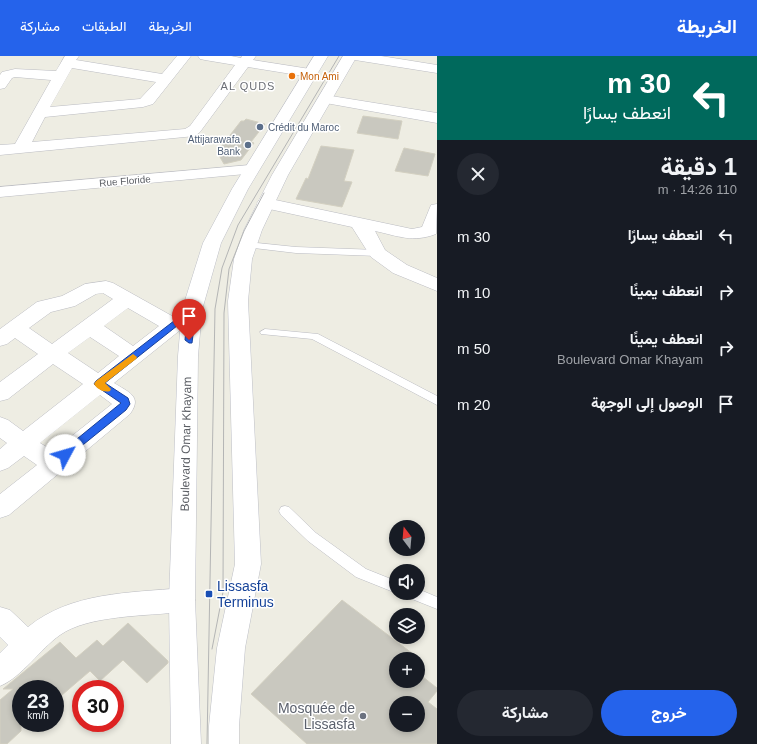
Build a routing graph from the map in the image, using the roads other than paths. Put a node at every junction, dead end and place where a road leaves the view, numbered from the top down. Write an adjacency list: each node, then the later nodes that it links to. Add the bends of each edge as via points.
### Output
1 (184, 56): 9 (street)
2 (205, 56): 5 (street)
3 (350, 56): 11 (street)
4 (355, 56): 8 (street)
5 (247, 59): 6 (street); 14 (street, via 195,129 189,133)
6 (316, 64): 16 (street, Boulevard Omar Khayam)
7 (67, 65): 9 (street); 10 (street, via 7,75); 12 (street)
8 (437, 69)
9 (166, 79): 12 (street, via 148,101 143,103)
10 (0, 85)
11 (325, 99): 13 (street); 18 (street)
12 (39, 113): 14 (street)
13 (437, 118)
14 (22, 148): 15 (street)
15 (0, 150)
16 (250, 170): 17 (street, Rue Floride); 25 (street, Boulevard Omar Khayam, via 212,242)
17 (0, 192)
18 (266, 203): 20 (street); 21 (street)
19 (437, 209): 20 (street, via 430,230 422,234)
20 (358, 222): 22 (street)
21 (248, 245): 22 (lane, via 296,250); 49 (street, via 243,259 238,301 248,564 231,648)
22 (378, 253): 23 (street, via 400,269)
23 (437, 285)
24 (127, 299): 26 (street); 27 (street); 29 (street, via 106,287 92,288 68,301 44,307)
25 (192, 310): 26 (street); 43 (street, Boulevard Omar Khayam, via 188,356)
26 (173, 325): 31 (street)
27 (90, 327): 30 (street); 31 (street)
28 (265, 332): 34 (lane, via 314,336)
29 (7, 334): 30 (street)
30 (53, 354): 32 (street); 33 (street)
31 (134, 356): 32 (street)
32 (99, 384): 36 (street); 38 (street, via 125,400 125,404)
33 (0, 393)
34 (437, 401)
35 (0, 426): 36 (street)
36 (24, 443): 37 (street); 38 (street)
37 (0, 462)
38 (53, 464): 39 (street)
39 (0, 508)
40 (285, 511): 41 (lane, via 312,537 361,573)
41 (389, 584)
42 (425, 598): 44 (lane)
43 (182, 600): 46 (street, via 78,613 59,620); 48 (street, Boulevard Omar Khayam)
44 (437, 603)
45 (0, 619): 46 (street)
46 (28, 645): 47 (street)
47 (0, 672)
48 (186, 744)
49 (224, 744)

